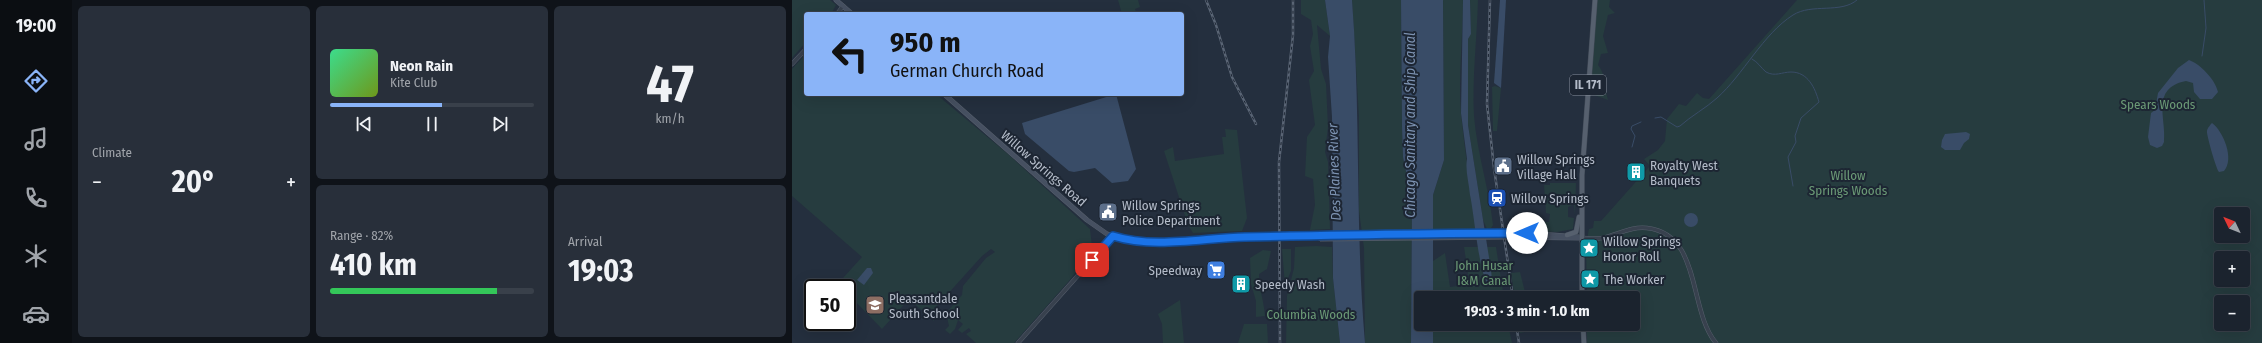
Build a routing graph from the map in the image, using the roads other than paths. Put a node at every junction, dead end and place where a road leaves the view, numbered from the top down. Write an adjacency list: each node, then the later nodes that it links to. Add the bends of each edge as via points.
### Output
1 (836, 0): 3 (main road)
2 (1595, 0): 9 (main road, IL 171)
3 (844, 6): 4 (street); 5 (main road)
4 (839, 12)
5 (850, 12)
6 (804, 51): 7 (street)
7 (792, 64)
8 (946, 96): 12 (main road, Willow Springs Road, via 1091,223)
9 (1581, 212): 11 (main road, via 1576,232); 13 (main road, IL 171)
10 (1527, 235): 11 (main road, Willow Springs Road); 12 (main road, Willow Springs Road, bridge, via 1306,237 1149,242); 13 (main road, Willow Springs Road)
11 (1567, 235): 13 (main road, Willow Springs Road)
12 (1113, 236): 16 (street)
13 (1581, 238): 14 (main road, IL 171); 18 (street, Willow Springs Road, via 1598,239 1640,228 1654,230 1670,237 1686,259 1704,325)
14 (1582, 291)
15 (1583, 331): 17 (main road)
16 (1018, 343)
17 (1584, 343)
18 (1716, 343)

